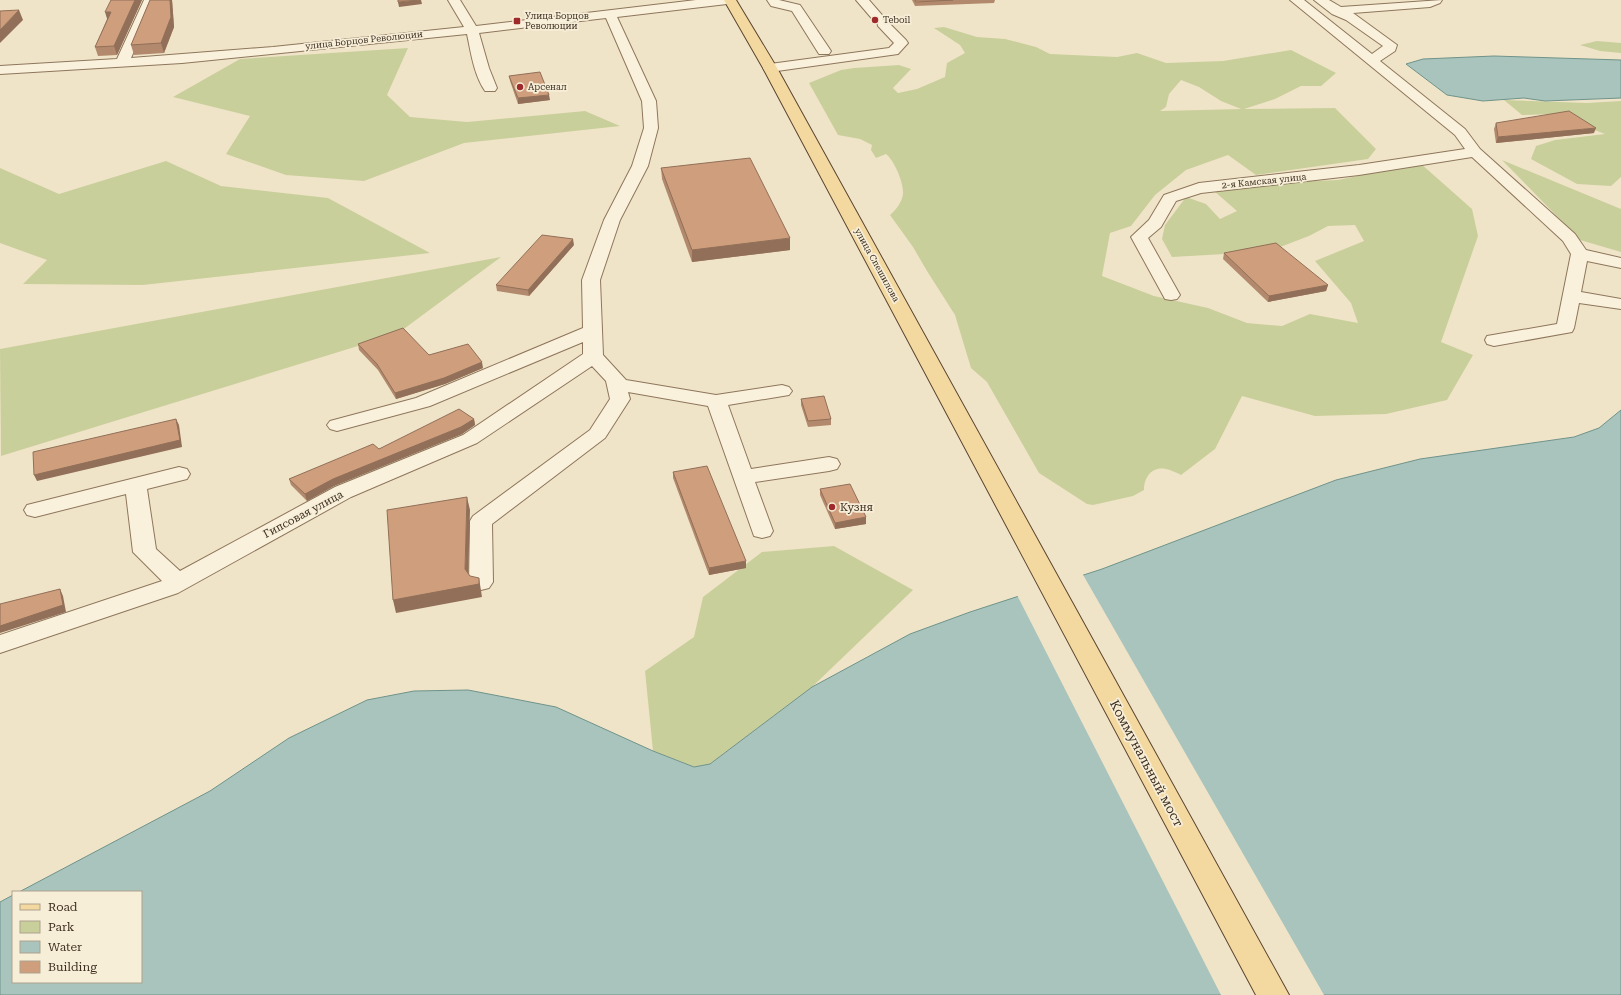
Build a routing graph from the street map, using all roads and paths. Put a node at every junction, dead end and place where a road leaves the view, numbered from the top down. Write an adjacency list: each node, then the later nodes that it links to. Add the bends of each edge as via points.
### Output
1 (150, 0): 16 (street)
2 (454, 0): 13 (street)
3 (727, 0): 12 (street, улица Борцов Революции)
4 (730, 0): 17 (main road, улица Спешилова)
5 (773, 0): 14 (street, via 775,3 796,8)
6 (862, 0): 17 (street, via 902,43 893,51)
7 (1296, 0): 15 (street)
8 (1320, 0): 11 (street)
9 (1430, 1): 10 (street)
10 (1379, 3): 11 (street)
11 (1336, 10): 15 (street, via 1390,45 1388,50)
12 (610, 14): 13 (street, улица Борцов Революции); 26 (street, via 649,101 651,128 640,166 612,220 591,280)
13 (472, 29): 16 (street, улица Борцов Революции); 19 (street)
14 (824, 51)
15 (1371, 61): 20 (street, via 1443,116 1460,132)
16 (122, 63): 18 (street, улица Борцов Революции)
17 (770, 68): 39 (main road, улица Спешилова)
18 (0, 70)
19 (490, 88)
20 (1475, 152): 21 (street, via 1569,238); 23 (street, 2-я Камская улица, via 1359,170 1199,188 1170,198 1155,223 1139,236)
21 (1580, 254): 22 (street); 24 (street)
22 (1621, 263)
23 (1171, 295)
24 (1571, 296): 25 (street); 27 (street, via 1564,328)
25 (1621, 304)
26 (593, 331): 28 (street); 32 (street, via 423,402)
27 (1494, 340)
28 (593, 356): 29 (street); 41 (street, Гипсовая улица, via 470,439 343,492)
29 (617, 384): 31 (street); 40 (street, via 620,399 598,434 481,521)
30 (782, 391): 31 (street)
31 (716, 401): 35 (street)
32 (337, 425)
33 (829, 464): 35 (street)
34 (179, 474): 36 (street)
35 (743, 477): 38 (street)
36 (136, 485): 37 (street); 41 (street, via 146,552)
37 (35, 510)
38 (762, 531)
39 (1022, 531): 43 (main road, Коммунальный мост)
40 (481, 582)
41 (178, 583): 42 (street, Гипсовая улица)
42 (0, 644)
43 (1273, 995)

